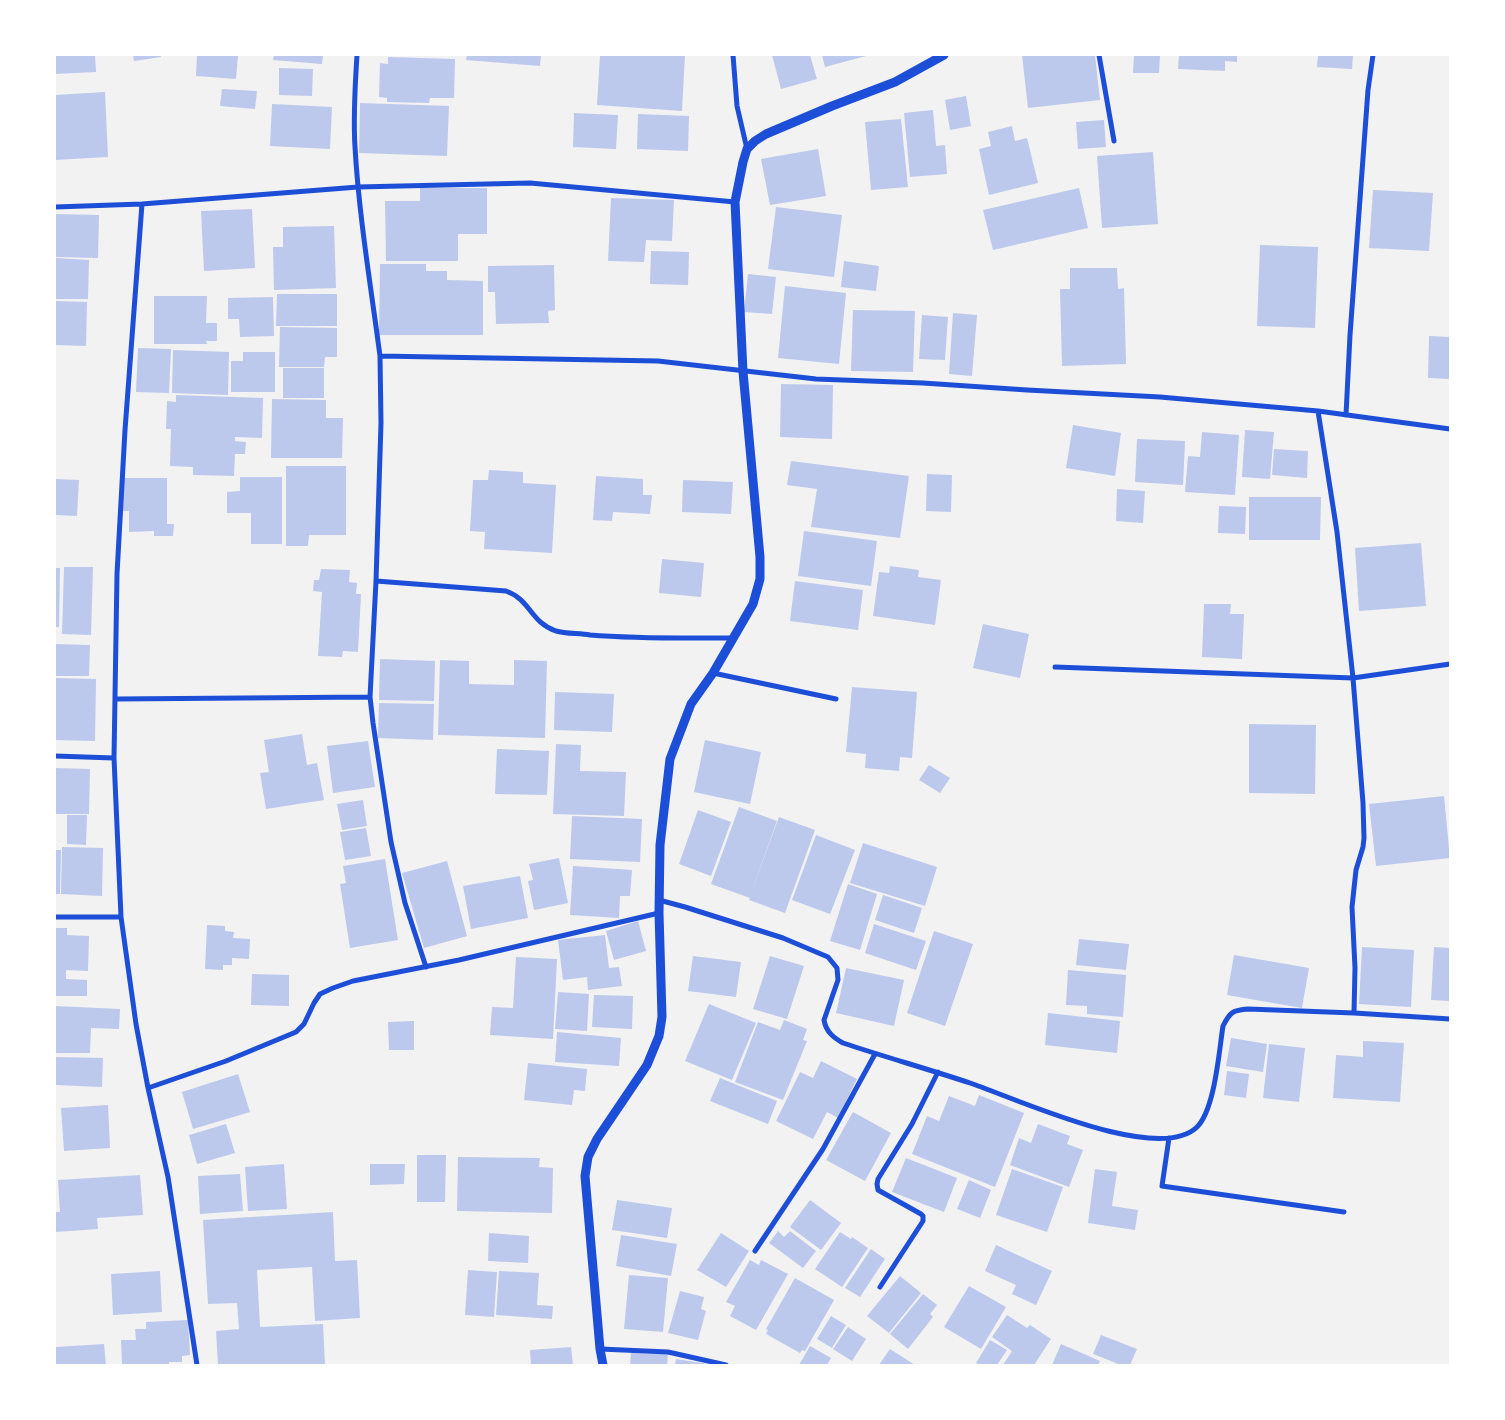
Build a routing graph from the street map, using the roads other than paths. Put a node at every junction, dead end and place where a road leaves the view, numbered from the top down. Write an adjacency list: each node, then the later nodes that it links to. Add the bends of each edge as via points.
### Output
1 (357, 55): 9 (street, via 354,110)
2 (734, 55): 8 (street, via 736,106)
3 (944, 55): 6 (street)
4 (1099, 55): 7 (street)
5 (1373, 55): 16 (street)
6 (931, 59): 8 (street, via 895,82 766,134)
7 (1114, 141)
8 (747, 149): 10 (street)
9 (358, 187): 10 (street, via 530,183); 11 (street); 13 (street)
10 (735, 202): 14 (street)
11 (142, 204): 12 (street); 25 (street, via 118,555)
12 (55, 207)
13 (380, 356): 14 (street, via 658,361); 18 (street)
14 (743, 372): 15 (street, via 816,379 1160,397); 19 (street, via 760,579 753,604)
15 (1318, 411): 16 (street); 23 (street, via 1337,532)
16 (1346, 416): 17 (street)
17 (1450, 429)
18 (376, 581): 19 (street, via 506,591 523,600 543,625 557,631 613,637); 24 (street)
19 (733, 638): 22 (street)
20 (1450, 664): 23 (street)
21 (1055, 667): 23 (street)
22 (714, 673): 26 (street); 29 (street, via 692,704 670,759 660,845)
23 (1353, 678): 34 (street, via 1364,838 1352,907)
24 (370, 697): 25 (street); 33 (street, via 391,842 404,903)
25 (116, 699): 28 (street)
26 (836, 699)
27 (55, 756): 28 (street)
28 (114, 758): 32 (street)
29 (659, 900): 30 (street); 36 (street, via 783,938 828,957 836,968 838,980 824,1020 825,1027 834,1038)
30 (659, 913): 33 (street); 43 (street, via 662,1017 659,1036 647,1065 597,1139 588,1157 585,1176)
31 (55, 917): 32 (street)
32 (121, 917): 38 (street)
33 (426, 967): 38 (street, via 352,981 333,988 320,994 296,1032)
34 (1354, 1013): 35 (street); 39 (street, via 1248,1009 1232,1012 1223,1026 1212,1096 1205,1115 1197,1127 1185,1135)
35 (1450, 1018)
36 (875, 1054): 37 (street); 41 (street, via 823,1149)
37 (938, 1072): 39 (street, via 1112,1132 1147,1139); 42 (street, via 912,1124 878,1180 878,1190 923,1216 923,1221)
38 (148, 1088): 44 (street, via 168,1177)
39 (1169, 1138): 40 (street, via 1162,1186)
40 (1344, 1212)
41 (755, 1251)
42 (880, 1287)
43 (600, 1349): 45 (street); 46 (street, via 668,1352)
44 (197, 1365)
45 (603, 1365)
46 (726, 1365)

